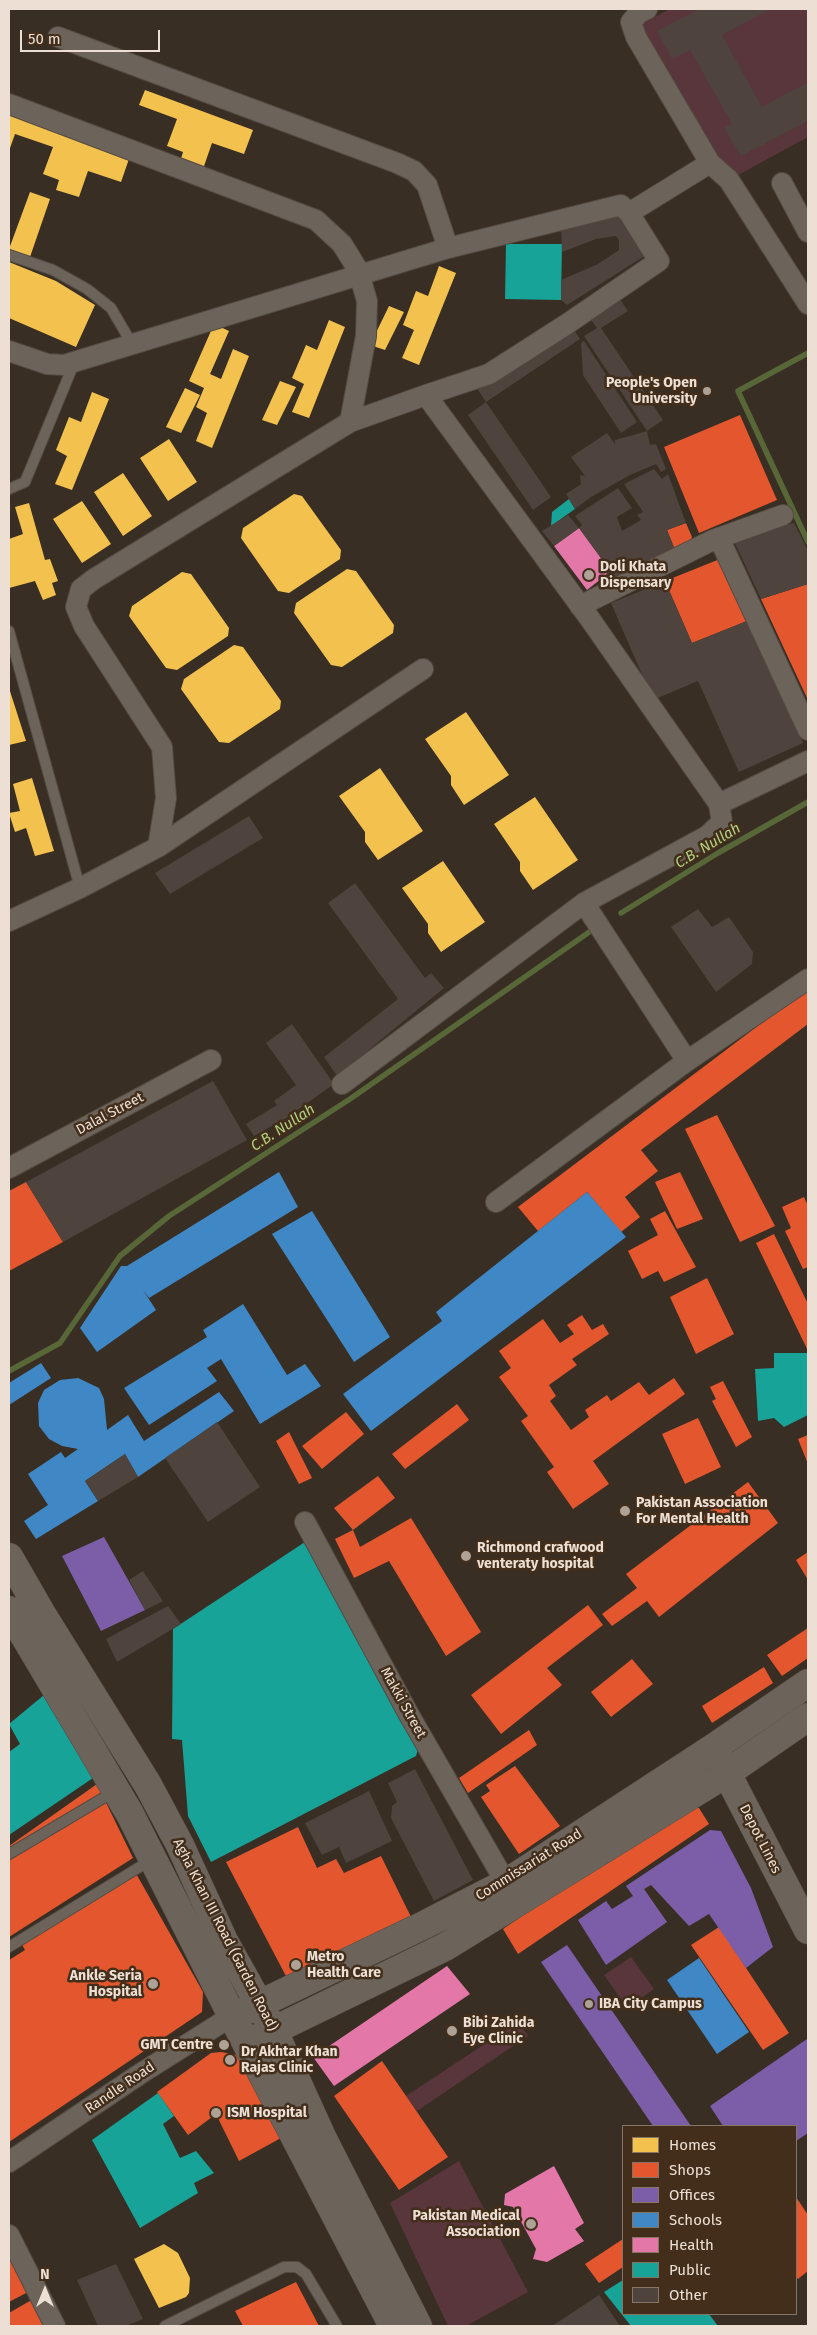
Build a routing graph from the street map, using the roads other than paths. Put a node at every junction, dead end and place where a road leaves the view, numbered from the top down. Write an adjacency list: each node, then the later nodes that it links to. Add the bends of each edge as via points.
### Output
1 (647, 9): 4 (street, via 631,22 636,37)
2 (58, 36): 8 (street, via 414,171 427,185)
3 (9, 104): 10 (street, via 316,220 342,244)
4 (710, 163): 6 (street); 11 (street, via 729,180)
5 (782, 183): 7 (street)
6 (629, 213): 8 (street, via 621,204); 15 (street, via 659,261 489,374)
7 (808, 232)
8 (448, 248): 10 (street)
9 (9, 254): 12 (lane, via 53,270 87,290 111,308)
10 (360, 275): 12 (street); 16 (street, via 367,301 366,336)
11 (808, 304)
12 (132, 344): 14 (street)
13 (9, 351): 14 (street, via 47,364 64,365)
14 (75, 361): 17 (lane, via 25,482)
15 (426, 394): 16 (street); 20 (street)
16 (350, 422): 26 (street, via 81,589 76,607 84,626 162,747 166,798)
17 (9, 489)
18 (783, 515): 19 (street)
19 (719, 538): 20 (street); 23 (street)
20 (580, 606): 25 (street)
21 (9, 631): 27 (lane)
22 (423, 670): 26 (street)
23 (808, 730)
24 (808, 761): 25 (street)
25 (719, 804): 28 (street, via 722,822 707,836)
26 (158, 847): 27 (street)
27 (80, 888): 29 (street)
28 (584, 903): 32 (street); 33 (street)
29 (9, 921)
30 (808, 979): 32 (street)
31 (211, 1060): 34 (street, Dalal Street)
32 (687, 1061): 35 (street)
33 (342, 1084)
34 (9, 1168)
35 (496, 1202)
36 (305, 1522): 46 (street, Makki Street, via 408,1714)
37 (9, 1557): 49 (main road, Agha Khan III Road (Garden Road), via 42,1616 148,1785 224,1941)
38 (13, 1628): 43 (main road)
39 (808, 1683): 41 (main road, Commissariat Road)
40 (808, 1717): 42 (main road, Commissariat Road)
41 (713, 1748): 42 (main road, Depot Lines); 46 (main road, Commissariat Road)
42 (727, 1773): 47 (main road, Depot Lines); 51 (main road, Commissariat Road, via 446,1947)
43 (116, 1790): 44 (lane); 45 (main road)
44 (9, 1854)
45 (153, 1858): 48 (lane); 50 (main road)
46 (506, 1883): 49 (main road, Commissariat Road)
47 (808, 1930)
48 (9, 1947)
49 (259, 2004): 50 (main road, Commissariat Road); 51 (main road, Agha Khan III Road (Garden Road))
50 (232, 2016): 52 (main road); 53 (street, Randle Road)
51 (273, 2029): 52 (main road, Commissariat Road); 60 (main road, Agha Khan III Road (Garden Road), via 322,2138)
52 (247, 2044): 59 (main road)
53 (9, 2162)
54 (9, 2235): 56 (street)
55 (176, 2324): 57 (lane); 58 (lane, via 284,2267 297,2267 306,2274)
56 (55, 2326)
57 (165, 2326)
58 (337, 2326)
59 (393, 2326)
60 (418, 2326)

